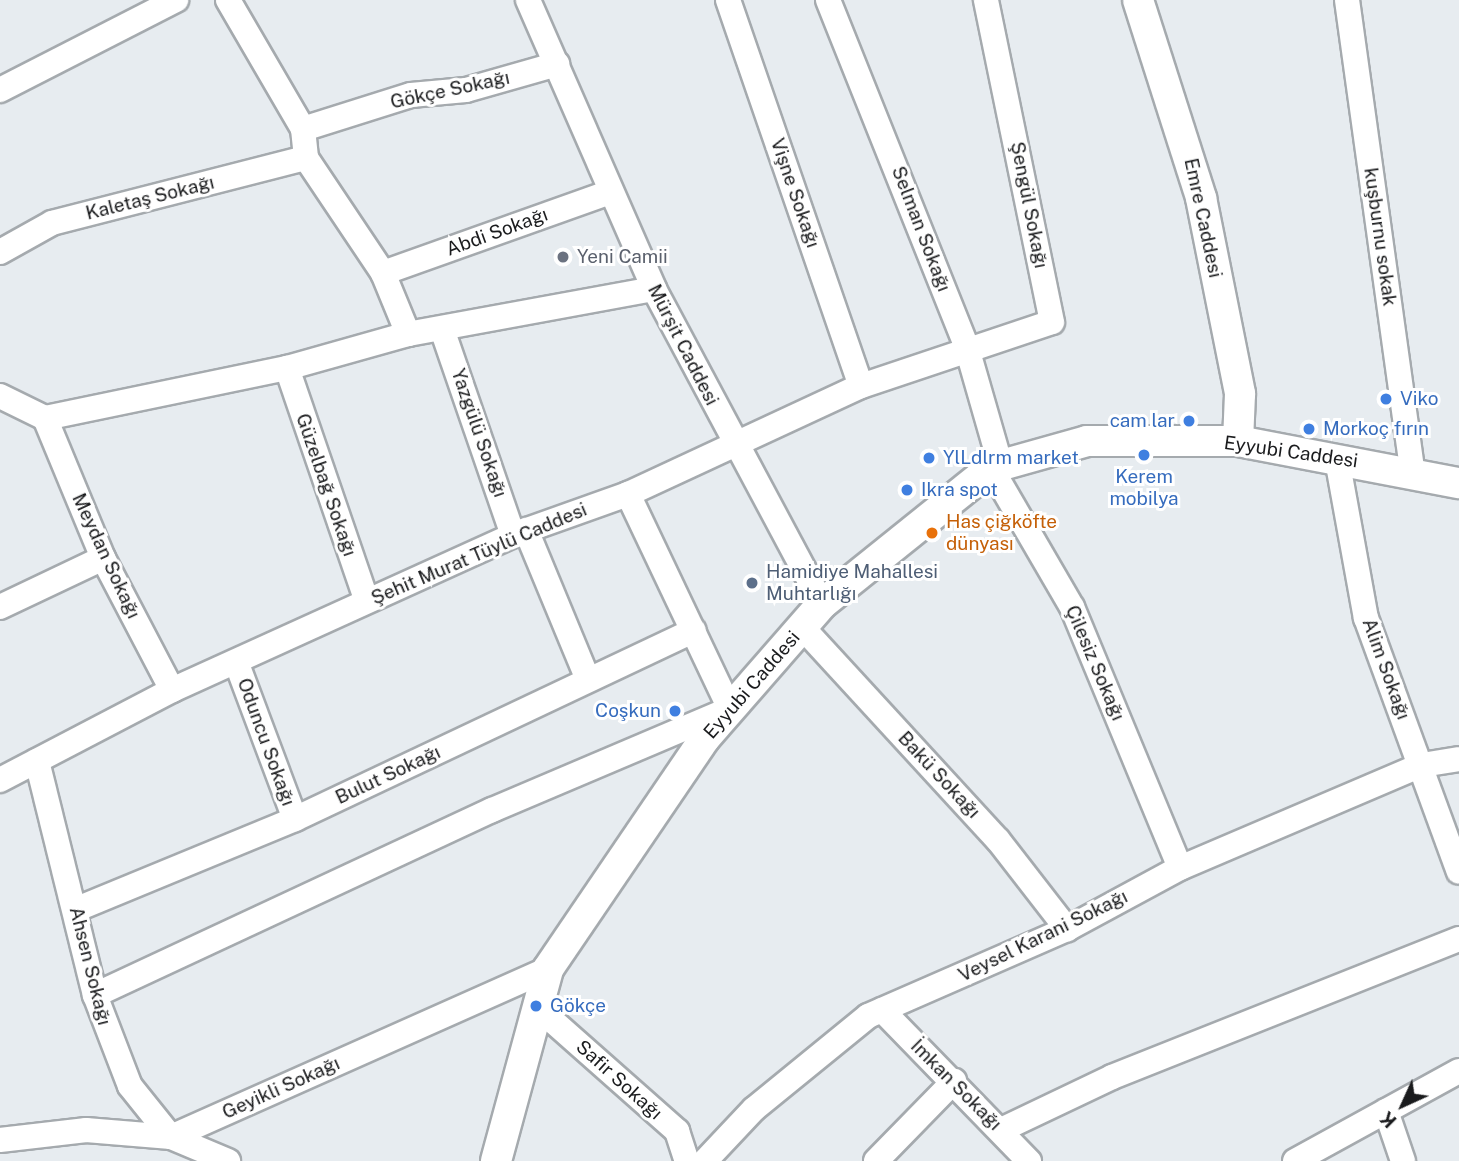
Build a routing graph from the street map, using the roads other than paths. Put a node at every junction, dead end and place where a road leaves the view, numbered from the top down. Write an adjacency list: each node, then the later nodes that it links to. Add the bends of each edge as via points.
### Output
1 (176, 0): 10 (street)
2 (228, 0): 11 (street)
3 (528, 0): 9 (street, Mürşit Caddesi)
4 (728, 0): 21 (street, Vişne Sokağı)
5 (828, 0): 19 (street, Selman Sokağı)
6 (986, 0): 19 (street, Şengül Sokağı, via 1052,322)
7 (1138, 0): 24 (street, Emre Caddesi, via 1201,198 1240,394)
8 (1347, 0): 28 (street, kuşburnu sokak)
9 (557, 64): 11 (street, Gökçe Sokağı, via 467,90 411,95); 13 (street, Mürşit Caddesi)
10 (0, 90)
11 (303, 129): 12 (street)
12 (306, 158): 14 (street, Kaletaş Sokağı, via 52,223); 15 (street)
13 (611, 192): 15 (street, Abdi Sokağı); 16 (street, Mürşit Caddesi)
14 (0, 252)
15 (383, 273): 18 (street)
16 (653, 289): 17 (street); 25 (street, Mürşit Caddesi)
17 (443, 332): 18 (street); 31 (street, Yazgülü Sokağı)
18 (408, 334): 20 (street)
19 (967, 348): 21 (street, Şehit Murat Tüylü Caddesi); 27 (street, Selman Sokağı)
20 (287, 368): 23 (street); 33 (street, Güzelbağ Sokağı)
21 (861, 386): 25 (street, Şehit Murat Tüylü Caddesi)
22 (0, 396): 23 (street)
23 (46, 418): 32 (street, Meydan Sokağı)
24 (1238, 441): 26 (street, Eyyubi Caddesi); 27 (street, Eyyubi Caddesi, via 1087,441)
25 (734, 443): 30 (street, Şehit Murat Tüylü Caddesi); 34 (street, Mürşit Caddesi)
26 (1337, 459): 28 (street, Eyyubi Caddesi); 44 (street, Alim Sokağı, via 1366,618)
27 (996, 465): 34 (street, Eyyubi Caddesi); 47 (street, Çilesiz Sokağı, via 1072,607)
28 (1413, 474): 29 (street, Eyyubi Caddesi)
29 (1459, 483)
30 (628, 494): 31 (street, Şehit Murat Tüylü Caddesi); 37 (street)
31 (519, 533): 33 (street, Şehit Murat Tüylü Caddesi); 39 (street, Yazgülü Sokağı)
32 (103, 558): 35 (street); 40 (street, Meydan Sokağı)
33 (367, 601): 38 (street, Şehit Murat Tüylü Caddesi)
34 (822, 604): 36 (street, Eyyubi Caddesi)
35 (0, 607)
36 (802, 627): 41 (street, Eyyubi Caddesi); 50 (street, Bakü Sokağı, via 998,839)
37 (694, 630): 39 (street, Bulut Sokağı); 41 (street)
38 (237, 664): 40 (street, Şehit Murat Tüylü Caddesi); 46 (street, Oduncu Sokağı)
39 (588, 680): 46 (street, Bulut Sokağı)
40 (173, 690): 43 (street, Şehit Murat Tüylü Caddesi)
41 (730, 709): 52 (street, Eyyubi Caddesi); 53 (street, via 492,810)
42 (1459, 759): 44 (street, Veysel Karani Sokağı)
43 (37, 761): 45 (street, Şehit Murat Tüylü Caddesi); 49 (street, Ahsen Sokağı)
44 (1422, 765): 47 (street, Veysel Karani Sokağı); 48 (street, Alim Sokağı)
45 (0, 779)
46 (295, 819): 49 (street, Bulut Sokağı)
47 (1180, 868): 50 (street, Veysel Karani Sokağı)
48 (1459, 872)
49 (76, 909): 53 (street, Ahsen Sokağı)
50 (1067, 929): 55 (street, Veysel Karani Sokağı)
51 (1459, 939): 59 (street, via 1112,1077)
52 (548, 969): 54 (street, Eyyubi Caddesi); 60 (street, Geyikli Sokağı)
53 (95, 995): 60 (street, Ahsen Sokağı, via 130,1086)
54 (538, 1008): 64 (street, Eyyubi Caddesi); 65 (street, Safir Sokağı, via 677,1131)
55 (882, 1010): 57 (street, İmkan Sokağı); 66 (street, Veysel Karani Sokağı, via 754,1109)
56 (1459, 1071): 58 (street)
57 (954, 1081): 59 (street, İmkan Sokağı); 67 (street)
58 (1386, 1111): 68 (street); 69 (street)
59 (1001, 1130): 62 (street, İmkan Sokağı)
60 (171, 1137): 61 (street, Geyikli Sokağı, via 86,1130); 63 (street, Ahsen Sokağı)
61 (0, 1140)
62 (1024, 1159)
63 (228, 1161)
64 (496, 1161)
65 (687, 1161)
66 (705, 1161)
67 (876, 1161)
68 (1295, 1161)
69 (1403, 1161)

